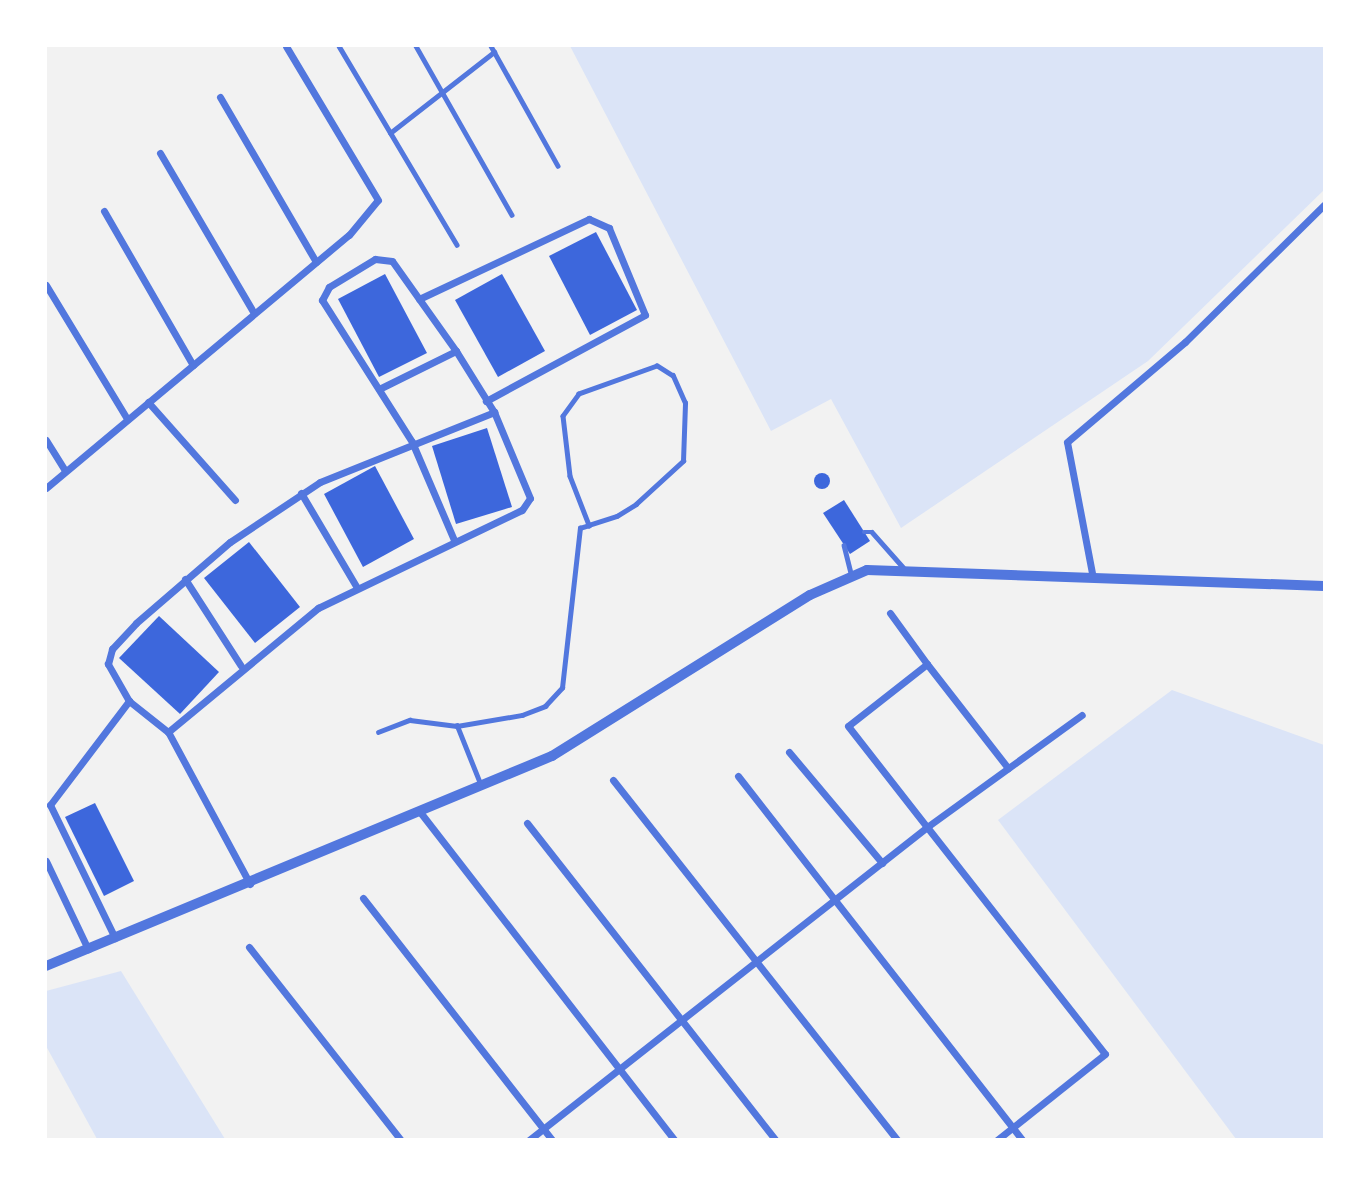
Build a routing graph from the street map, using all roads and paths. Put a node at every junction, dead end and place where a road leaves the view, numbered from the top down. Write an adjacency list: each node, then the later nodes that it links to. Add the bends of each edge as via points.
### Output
1 (286, 46): 15 (street, via 378,200)
2 (339, 46): 8 (lane)
3 (416, 46): 6 (lane)
4 (491, 46): 5 (lane)
5 (494, 52): 6 (lane); 10 (lane)
6 (443, 92): 8 (lane); 13 (lane)
7 (220, 97): 15 (street)
8 (390, 133): 14 (lane)
9 (160, 153): 18 (street)
10 (558, 166)
11 (1325, 205): 37 (street, via 1185,342 1067,442)
12 (104, 211): 20 (street)
13 (512, 215)
14 (457, 245)
15 (316, 262): 18 (street)
16 (46, 285): 25 (street)
17 (419, 299): 19 (street); 21 (street, via 392,261 380,257 322,295); 22 (street, via 589,219 609,228 645,316)
18 (254, 313): 20 (street)
19 (456, 351): 21 (street); 22 (street)
20 (193, 365): 23 (street)
21 (379, 389): 27 (street)
22 (486, 401): 24 (street)
23 (148, 402): 25 (street); 31 (street)
24 (494, 412): 27 (street); 34 (street, via 530,498 522,510)
25 (127, 419): 28 (street)
26 (46, 440): 28 (street)
27 (412, 442): 30 (street); 34 (street)
28 (65, 471): 29 (street)
29 (46, 488)
30 (301, 493): 39 (street); 40 (street)
31 (234, 500)
32 (589, 525): 32 (lane, via 636,504 683,461 685,403 673,376 657,366 579,394 563,416 570,476); 47 (lane, via 580,528 562,688 545,706 522,715)
33 (864, 532): 36 (lane, via 872,532)
34 (454, 540): 40 (street)
35 (844, 545): 38 (lane)
36 (903, 566): 37 (street); 38 (street)
37 (1092, 573): 41 (street)
38 (852, 575): 54 (street, via 552,756)
39 (185, 579): 44 (street); 45 (street, via 107,656)
40 (356, 586): 44 (street)
41 (1325, 586)
42 (890, 614): 43 (street)
43 (928, 664): 51 (street); 57 (street, via 848,726)
44 (241, 666): 48 (street)
45 (129, 701): 48 (street); 63 (street, via 50,805)
46 (1082, 715): 51 (street)
47 (457, 726): 49 (lane, via 410,720); 54 (lane)
48 (168, 732): 60 (street)
49 (378, 732)
50 (789, 752): 59 (street)
51 (1008, 768): 57 (street)
52 (738, 776): 62 (street)
53 (613, 780): 66 (street)
54 (481, 787): 55 (street)
55 (420, 812): 60 (street); 69 (street)
56 (527, 823): 68 (street)
57 (927, 827): 59 (street); 70 (street, via 1105,1054)
58 (46, 861): 65 (street)
59 (882, 863): 62 (street)
60 (250, 884): 63 (street)
61 (363, 898): 71 (street)
62 (834, 901): 66 (street); 70 (street)
63 (115, 938): 65 (street)
64 (249, 947): 72 (street)
65 (88, 949): 67 (street)
66 (758, 961): 68 (street); 77 (street)
67 (46, 966)
68 (685, 1019): 69 (street); 76 (street)
69 (621, 1069): 71 (street); 75 (street)
70 (1012, 1127): 78 (street); 79 (street)
71 (544, 1128): 73 (street); 74 (street)
72 (401, 1139)
73 (529, 1139)
74 (552, 1139)
75 (674, 1139)
76 (776, 1139)
77 (897, 1139)
78 (997, 1139)
79 (1022, 1139)

